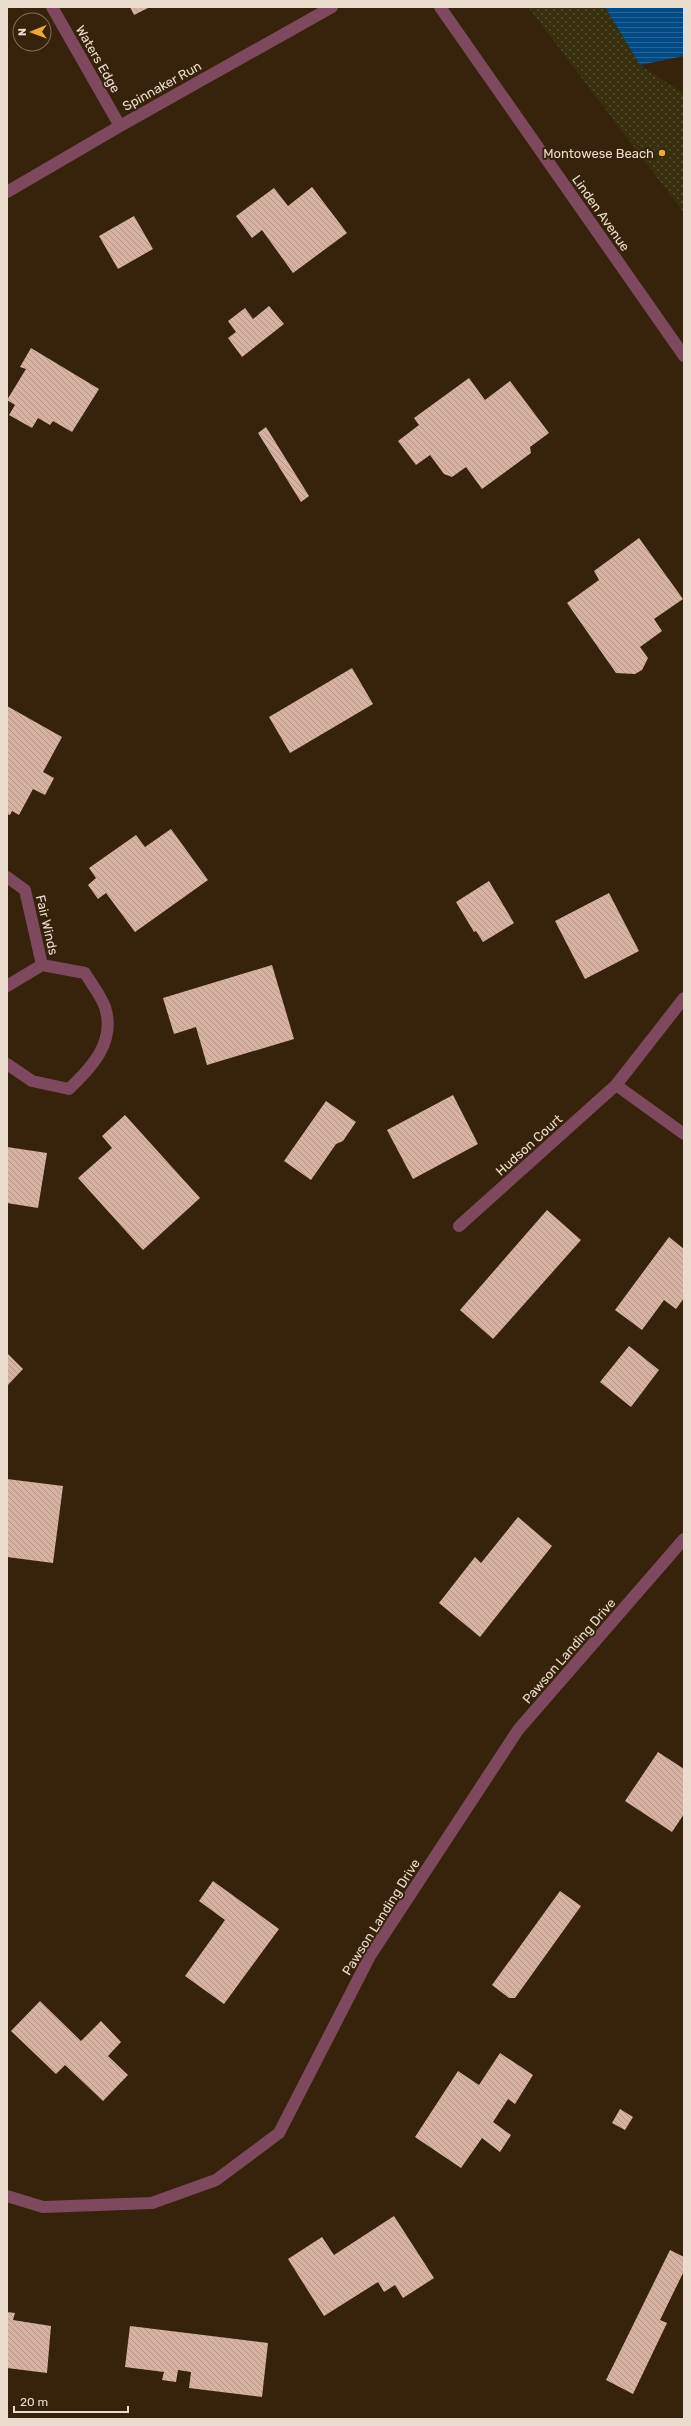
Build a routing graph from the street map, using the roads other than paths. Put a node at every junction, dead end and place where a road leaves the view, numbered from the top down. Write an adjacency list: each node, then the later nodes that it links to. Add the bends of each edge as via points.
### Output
1 (52, 7): 4 (street, Waters Edge)
2 (332, 7): 4 (street, Spinnaker Run)
3 (440, 7): 6 (street, Linden Avenue)
4 (120, 126): 5 (street, Spinnaker Run)
5 (7, 192)
6 (684, 356)
7 (7, 877): 8 (street, Fair Winds, via 25,890)
8 (42, 965): 9 (street, Fair Winds); 11 (street, Fair Winds, via 85,972 105,1008 107,1038 92,1067 69,1089 32,1081)
9 (7, 986)
10 (684, 998): 12 (street, Hudson Court)
11 (7, 1064)
12 (616, 1084): 13 (street); 14 (street, Hudson Court)
13 (684, 1134)
14 (459, 1226)
15 (684, 1539): 16 (street, Pawson Landing Drive, via 518,1730 370,1956 279,2133 216,2180 152,2203 43,2207)
16 (7, 2196)

